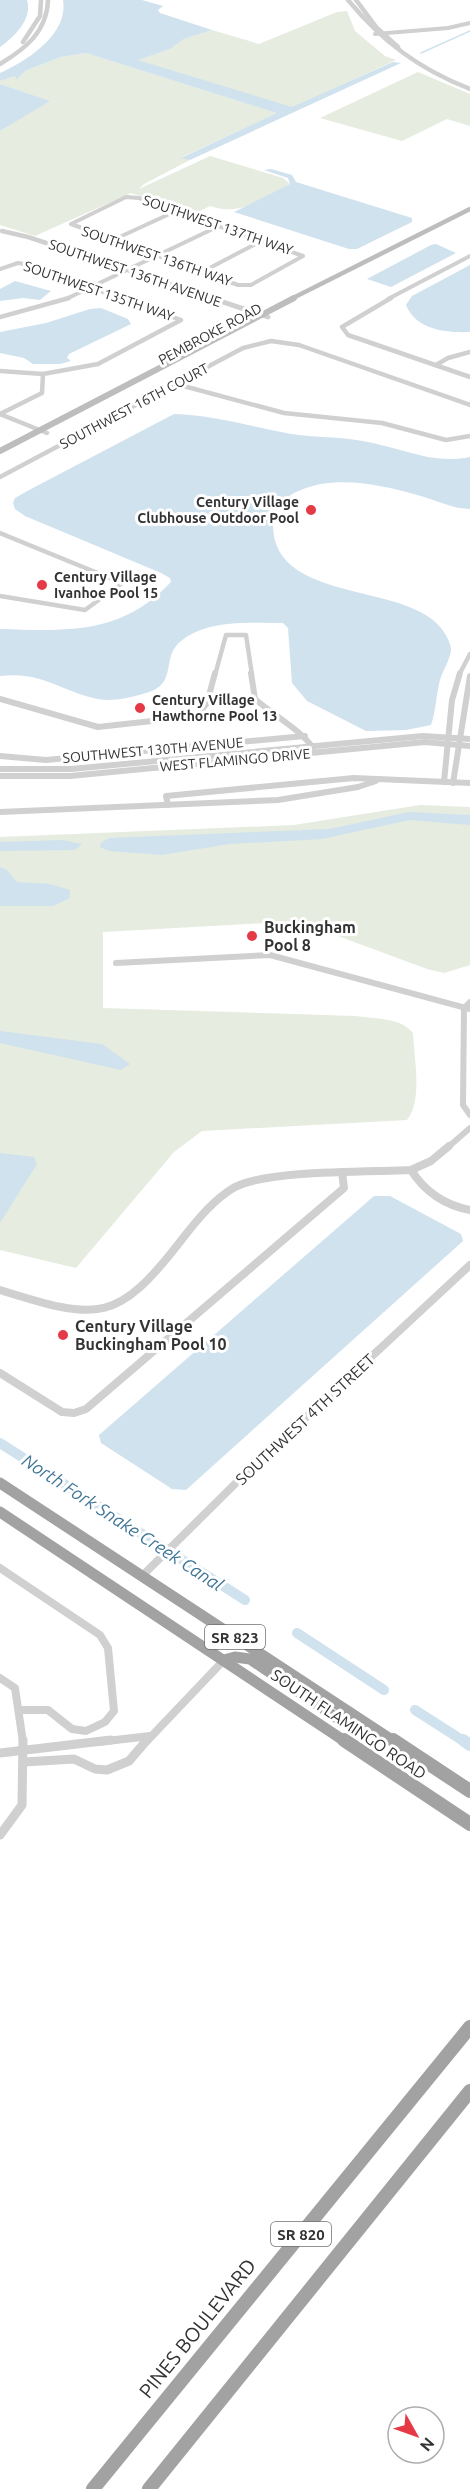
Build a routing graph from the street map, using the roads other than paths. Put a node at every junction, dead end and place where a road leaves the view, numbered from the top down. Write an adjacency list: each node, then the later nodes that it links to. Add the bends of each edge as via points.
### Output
1 (40, 0): 9 (street, via 35,27)
2 (48, 0): 10 (street, via 48,16 36,37)
3 (348, 0): 8 (street)
4 (356, 0): 7 (street)
5 (470, 23): 6 (street)
6 (429, 29): 7 (street)
7 (382, 32): 8 (street); 11 (street, via 414,58)
8 (375, 34): 11 (street, via 407,60)
9 (0, 59)
10 (0, 64)
11 (470, 87)
12 (470, 209): 17 (main road, PEMBROKE ROAD)
13 (176, 211): 14 (street, SOUTHWEST 137TH WAY, via 132,197); 15 (street, SOUTHWEST 137TH WAY); 18 (street)
14 (71, 224): 18 (street, SOUTHWEST 136TH WAY)
15 (219, 226): 19 (street, SOUTHWEST 137TH WAY); 20 (street)
16 (1, 230): 23 (street, SOUTHWEST 136TH AVENUE)
17 (429, 230): 28 (main road, PEMBROKE ROAD); 28 (main road, PEMBROKE ROAD, via 268,317)
18 (113, 240): 20 (street, SOUTHWEST 136TH WAY)
19 (263, 240): 24 (street); 25 (street, SOUTHWEST 137TH WAY, via 303,256)
20 (156, 256): 23 (street); 24 (street, SOUTHWEST 136TH WAY)
21 (470, 256): 30 (street, via 342,327 348,335)
22 (0, 269): 26 (street, SOUTHWEST 135TH WAY, via 18,263)
23 (124, 272): 26 (street); 28 (street, SOUTHWEST 136TH AVENUE)
24 (202, 272): 25 (street, SOUTHWEST 136TH WAY)
25 (245, 286)
26 (91, 287): 27 (street, via 39,309); 32 (street, SOUTHWEST 135TH WAY, via 181,320 98,364)
27 (0, 317)
28 (258, 318): 37 (main road, PEMBROKE ROAD); 38 (main road, PEMBROKE ROAD)
29 (470, 352): 30 (street)
30 (436, 365): 33 (street)
31 (0, 371): 32 (street)
32 (43, 374): 36 (street, via 42,393)
33 (470, 376)
34 (176, 384): 35 (street, SOUTHWEST 16TH COURT, via 247,346 270,341 299,345); 39 (street, via 284,413 382,423 446,440); 42 (street, SOUTHWEST 16TH COURT)
35 (470, 405)
36 (0, 414): 37 (street)
37 (40, 430): 38 (street); 40 (main road, PEMBROKE ROAD)
38 (47, 433): 41 (main road, PEMBROKE ROAD)
39 (470, 436)
40 (0, 450)
41 (0, 458)
42 (0, 477)
43 (0, 533): 44 (street, via 122,584 85,610)
44 (0, 596)
45 (470, 654): 50 (street, via 457,678)
46 (470, 676): 51 (street)
47 (0, 699): 48 (street, via 98,727 197,716 207,703 226,635 246,635 255,699)
48 (305, 736): 52 (street); 55 (street, SOUTHWEST 130TH AVENUE, via 57,760)
49 (470, 739): 51 (street, WEST FLAMINGO DRIVE)
50 (448, 740): 51 (street, WEST FLAMINGO DRIVE); 52 (street, WEST FLAMINGO DRIVE, via 423,736); 54 (street, WEST FLAMINGO DRIVE); 59 (street)
51 (458, 741): 53 (street, WEST FLAMINGO DRIVE); 60 (street)
52 (313, 746): 54 (street); 56 (street, WEST FLAMINGO DRIVE, via 64,770)
53 (470, 746)
54 (315, 753): 57 (street, WEST FLAMINGO DRIVE, via 70,777)
55 (0, 756)
56 (0, 769)
57 (0, 776)
58 (376, 781): 59 (street); 62 (street, via 288,799); 62 (street, via 354,778 166,796)
59 (444, 782): 60 (street)
60 (453, 783): 61 (street)
61 (470, 783)
62 (168, 805): 63 (street)
63 (0, 812)
64 (116, 963): 66 (street, via 268,955)
65 (470, 1002): 66 (street)
66 (467, 1009): 67 (street, via 462,1028 463,1105)
67 (470, 1115)
68 (470, 1128): 69 (street, via 431,1161)
69 (411, 1170): 70 (street); 71 (street, via 428,1192 456,1208)
70 (342, 1172): 73 (street, via 244,1180 231,1187 212,1203 141,1287 111,1307 70,1309); 74 (street, via 344,1188 86,1409 62,1412)
71 (470, 1210)
72 (470, 1265): 78 (street, SOUTHWEST 4TH STREET)
73 (0, 1290)
74 (0, 1373)
75 (0, 1483): 78 (highway, SOUTH FLAMINGO ROAD / SR 823)
76 (0, 1512): 79 (highway, SOUTH FLAMINGO ROAD / SR 823)
77 (0, 1568): 81 (street, via 100,1635 108,1648 114,1711 101,1728 68,1727 52,1712 41,1708)
78 (142, 1576): 82 (highway, SOUTH FLAMINGO ROAD / SR 823)
79 (224, 1660): 82 (highway, via 250,1659 337,1718); 83 (street); 88 (highway, SOUTH FLAMINGO ROAD / SR 823)
80 (0, 1678): 81 (street, via 15,1688)
81 (19, 1710): 84 (street)
82 (374, 1728): 87 (highway, SOUTH FLAMINGO ROAD / SR 823)
83 (150, 1736): 84 (street); 86 (street, via 144,1749 108,1770 71,1758)
84 (24, 1749): 85 (street); 86 (street)
85 (0, 1752)
86 (24, 1762): 89 (street, via 22,1805)
87 (470, 1791)
88 (470, 1824)
89 (0, 1835)
90 (470, 2026): 92 (highway, PINES BOULEVARD / SR 820)
91 (470, 2091): 93 (highway, SR 820)
92 (93, 2489)
93 (148, 2489)

